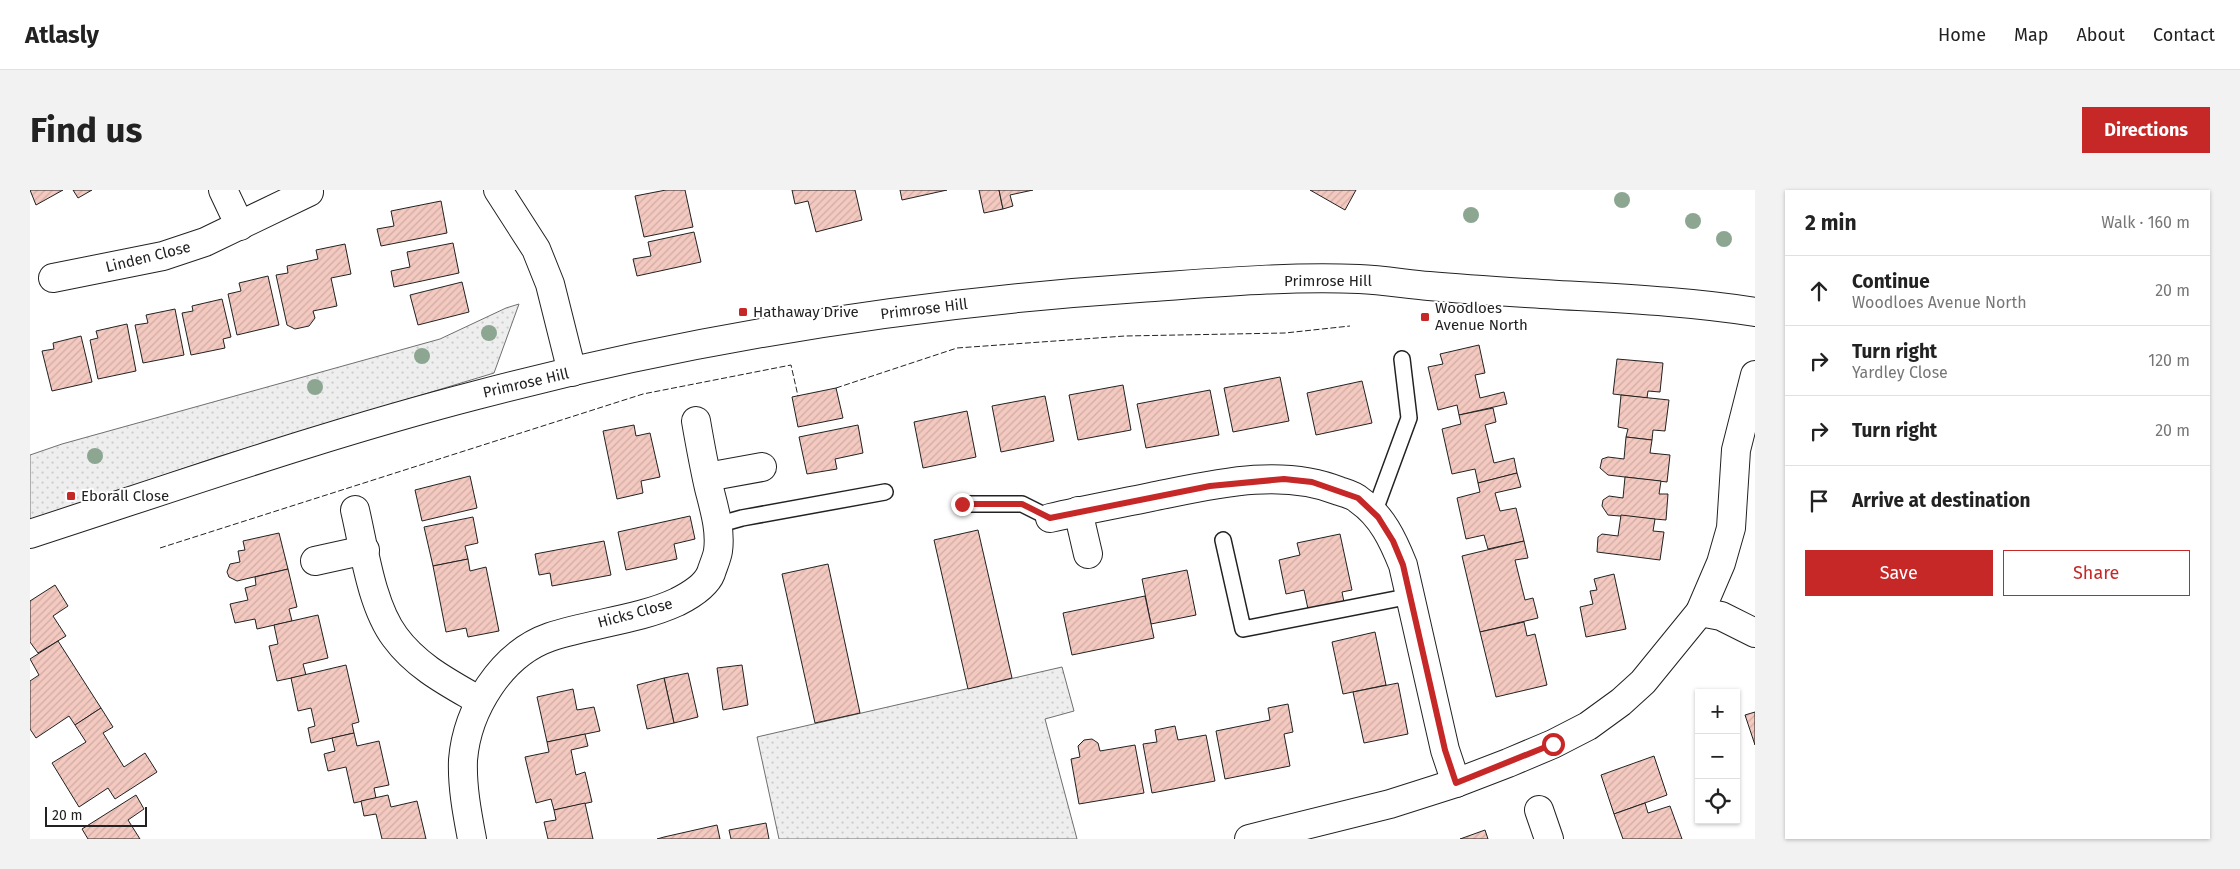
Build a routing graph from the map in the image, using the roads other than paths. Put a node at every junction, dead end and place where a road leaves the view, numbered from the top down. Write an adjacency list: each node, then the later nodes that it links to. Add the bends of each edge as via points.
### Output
1 (223, 190): 4 (street)
2 (309, 192): 4 (street, Linden Close)
3 (507, 193): 8 (street, via 546,275)
4 (240, 226): 5 (street, Linden Close, via 163,256)
5 (53, 278)
6 (1755, 312): 8 (street, Primrose Hill, via 1699,303 1360,279 1212,283 1031,295 828,321)
7 (1402, 359): 17 (lane, via 1409,418)
8 (572, 372): 20 (street, Primrose Hill, via 401,416)
9 (1755, 375): 26 (street, via 1736,450 1731,528 1722,563)
10 (696, 422): 12 (street, Hicks Close)
11 (762, 467): 12 (street)
12 (707, 477): 19 (street, Hicks Close)
13 (885, 492): 19 (lane)
14 (962, 504): 18 (lane, via 1022,504)
15 (355, 510): 22 (street)
16 (1078, 511): 17 (street, via 1210,486 1284,479 1329,487 1358,498); 18 (street); 23 (street)
17 (1374, 513): 25 (street, via 1393,541)
18 (1050, 518)
19 (717, 525): 28 (street, Hicks Close, via 718,552 710,576 690,596 664,608 548,638 518,656 496,678)
20 (30, 534)
21 (1223, 540): 25 (lane, via 1243,629)
22 (365, 550): 24 (street); 28 (street, via 377,598 394,637 418,662)
23 (1088, 554)
24 (315, 561)
25 (1411, 596): 29 (street, via 1445,750)
26 (1700, 612): 27 (street, via 1721,616); 29 (street, via 1643,682 1588,726 1544,748)
27 (1755, 633)
28 (480, 701): 31 (street, Hicks Close, via 471,723 464,760 464,788)
29 (1456, 783): 32 (street, via 1344,817)
30 (1539, 810): 33 (street)
31 (472, 839)
32 (1249, 839)
33 (1549, 839)

